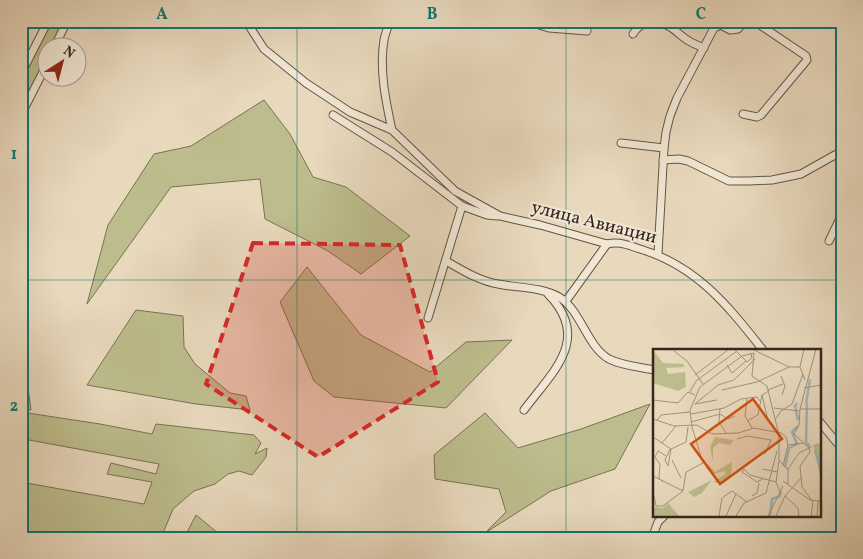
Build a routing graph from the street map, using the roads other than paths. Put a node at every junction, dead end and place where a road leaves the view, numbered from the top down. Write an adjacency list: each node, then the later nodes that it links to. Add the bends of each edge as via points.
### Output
1 (48, 21): 12 (street)
2 (67, 21): 10 (street)
3 (246, 21): 17 (street, улица Авиации, via 264,49 306,83 350,112)
4 (390, 21): 17 (street, via 382,61)
5 (526, 21): 9 (street, via 549,28)
6 (745, 21): 11 (street, via 738,29 717,26)
7 (754, 21): 14 (street, via 806,56 807,60 761,115)
8 (636, 28): 11 (street, via 648,22 659,23)
9 (587, 31)
10 (59, 38)
11 (704, 48): 19 (street, via 677,98)
12 (21, 74)
13 (38, 82): 15 (street)
14 (744, 114)
15 (21, 115)
16 (333, 115): 22 (street, улица Авиации, via 392,152)
17 (392, 130): 24 (street, улица Авиации, via 455,191)
18 (621, 143): 19 (street)
19 (664, 148): 21 (street)
20 (842, 151): 21 (street, via 802,174 757,181 729,181 688,162)
21 (663, 160): 27 (street)
22 (462, 206): 24 (street, улица Авиации); 28 (street)
23 (842, 214): 25 (street)
24 (500, 216): 26 (street, улица Авиации)
25 (829, 241)
26 (606, 244): 27 (street, улица Авиации, via 618,242); 30 (street)
27 (658, 254): 32 (street, улица Авиации, via 686,269 727,305)
28 (446, 261): 29 (street, via 466,273 496,284); 31 (street)
29 (546, 292): 30 (street); 34 (street, via 562,310 568,324 566,350)
30 (566, 301): 33 (street, via 600,352 629,366)
31 (428, 318)
32 (762, 349)
33 (653, 370)
34 (524, 410)
35 (820, 422): 36 (street)
36 (842, 449)
37 (664, 516): 38 (street)
38 (652, 538)

